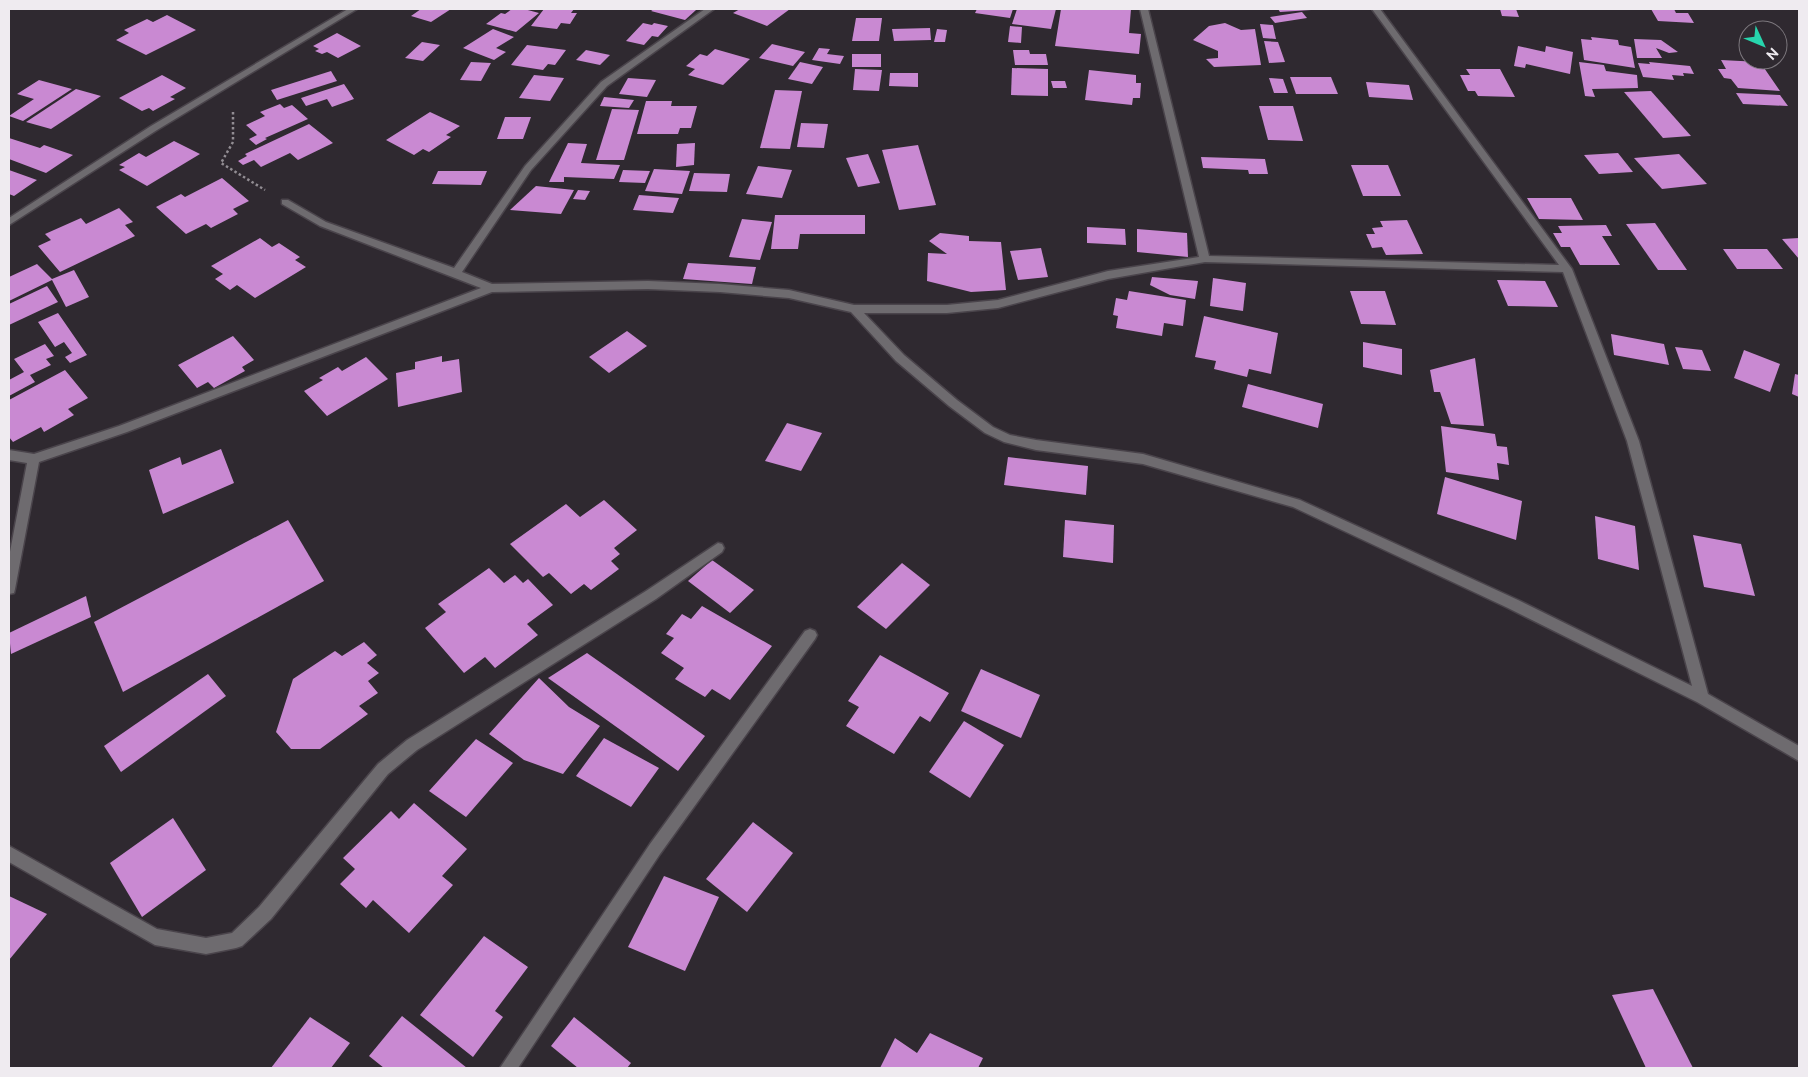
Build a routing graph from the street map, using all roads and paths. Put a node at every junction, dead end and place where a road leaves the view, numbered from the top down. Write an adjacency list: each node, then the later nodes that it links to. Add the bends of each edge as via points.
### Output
1 (353, 9): 5 (street)
2 (710, 9): 10 (street, via 604,84 528,168)
3 (1144, 9): 8 (street)
4 (1376, 9): 9 (street)
5 (221, 88): 6 (path, via 233,111 233,142 221,163); 7 (street, via 86,170)
6 (285, 202): 10 (street, via 323,224)
7 (9, 222)
8 (1205, 259): 9 (street); 12 (street, via 1108,276 998,304 947,309)
9 (1566, 269): 18 (street, via 1632,441)
10 (456, 273): 11 (street)
11 (491, 288): 12 (street, via 648,285 720,288 789,294); 14 (street, via 123,430)
12 (854, 309): 18 (street, via 900,358 953,403 989,430 1008,439 1143,459 1296,503 1513,604)
13 (9, 455): 14 (street)
14 (34, 458): 16 (street)
15 (718, 548): 20 (street, via 651,595 412,745 383,769 265,914 236,940 206,946 155,937)
16 (9, 589)
17 (810, 635): 21 (street, via 655,849)
18 (1702, 698): 19 (street)
19 (1799, 754)
20 (9, 854)
21 (508, 1068)

